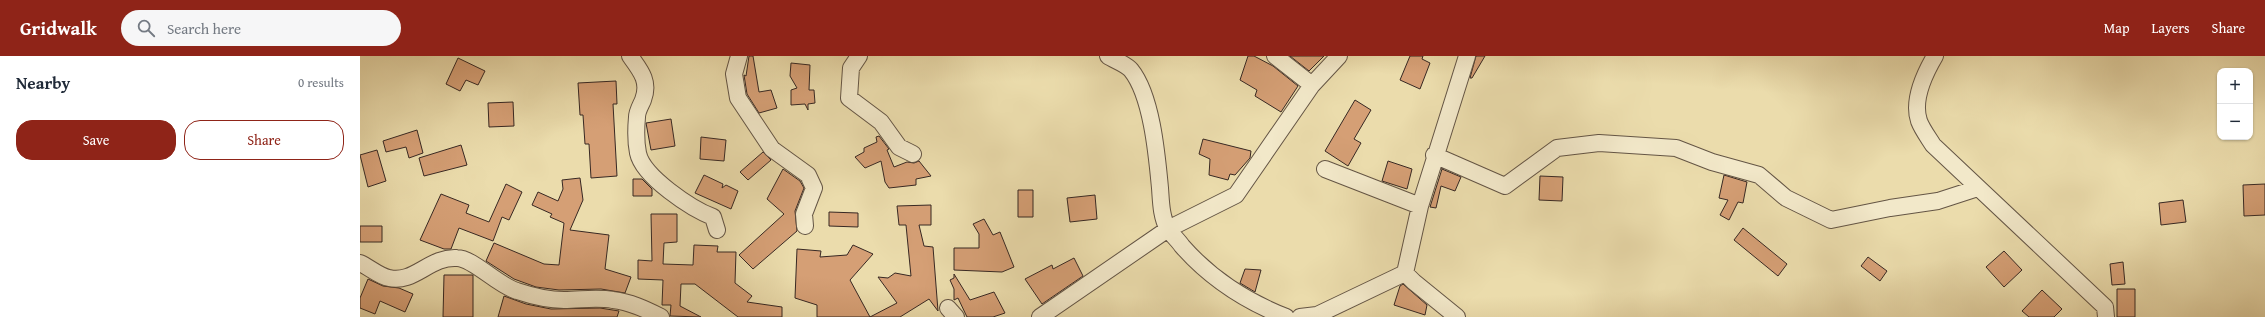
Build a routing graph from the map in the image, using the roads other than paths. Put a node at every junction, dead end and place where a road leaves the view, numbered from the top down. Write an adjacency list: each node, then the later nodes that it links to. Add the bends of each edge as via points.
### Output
1 (630, 56): 17 (street, via 642,74 646,90 637,115 638,155 650,172 674,196 699,212 713,217)
2 (739, 56): 15 (street, via 734,74 738,98 772,149 808,175 814,188 804,214)
3 (859, 56): 10 (street, via 850,68 850,98 880,122 899,147)
4 (1108, 56): 16 (street, via 1131,70 1143,95 1157,152 1162,213)
5 (1276, 56): 9 (street)
6 (1339, 56): 9 (street)
7 (1467, 56): 11 (street)
8 (1935, 56): 13 (street, via 1919,95 1916,109 1919,121 1932,145)
9 (1312, 85): 16 (street, via 1236,195)
10 (914, 154)
11 (1434, 155): 13 (street, via 1505,186 1557,148 1599,143 1676,148 1712,162 1759,175 1786,198 1831,220 1938,201); 14 (street)
12 (1325, 169): 14 (street)
13 (1978, 188): 25 (street, via 2105,307)
14 (1420, 206): 19 (street)
15 (805, 226)
16 (1168, 229): 21 (street); 22 (street, via 1193,258 1224,286 1257,306)
17 (717, 230)
18 (360, 262): 20 (street, via 388,278 399,279 409,277 434,261 458,257 498,284 515,291 563,300 612,300 632,304)
19 (1405, 273): 23 (street, via 1317,315); 24 (street)
20 (661, 317)
21 (1040, 317)
22 (1286, 317)
23 (1300, 317)
24 (1457, 317)
25 (2106, 317)

